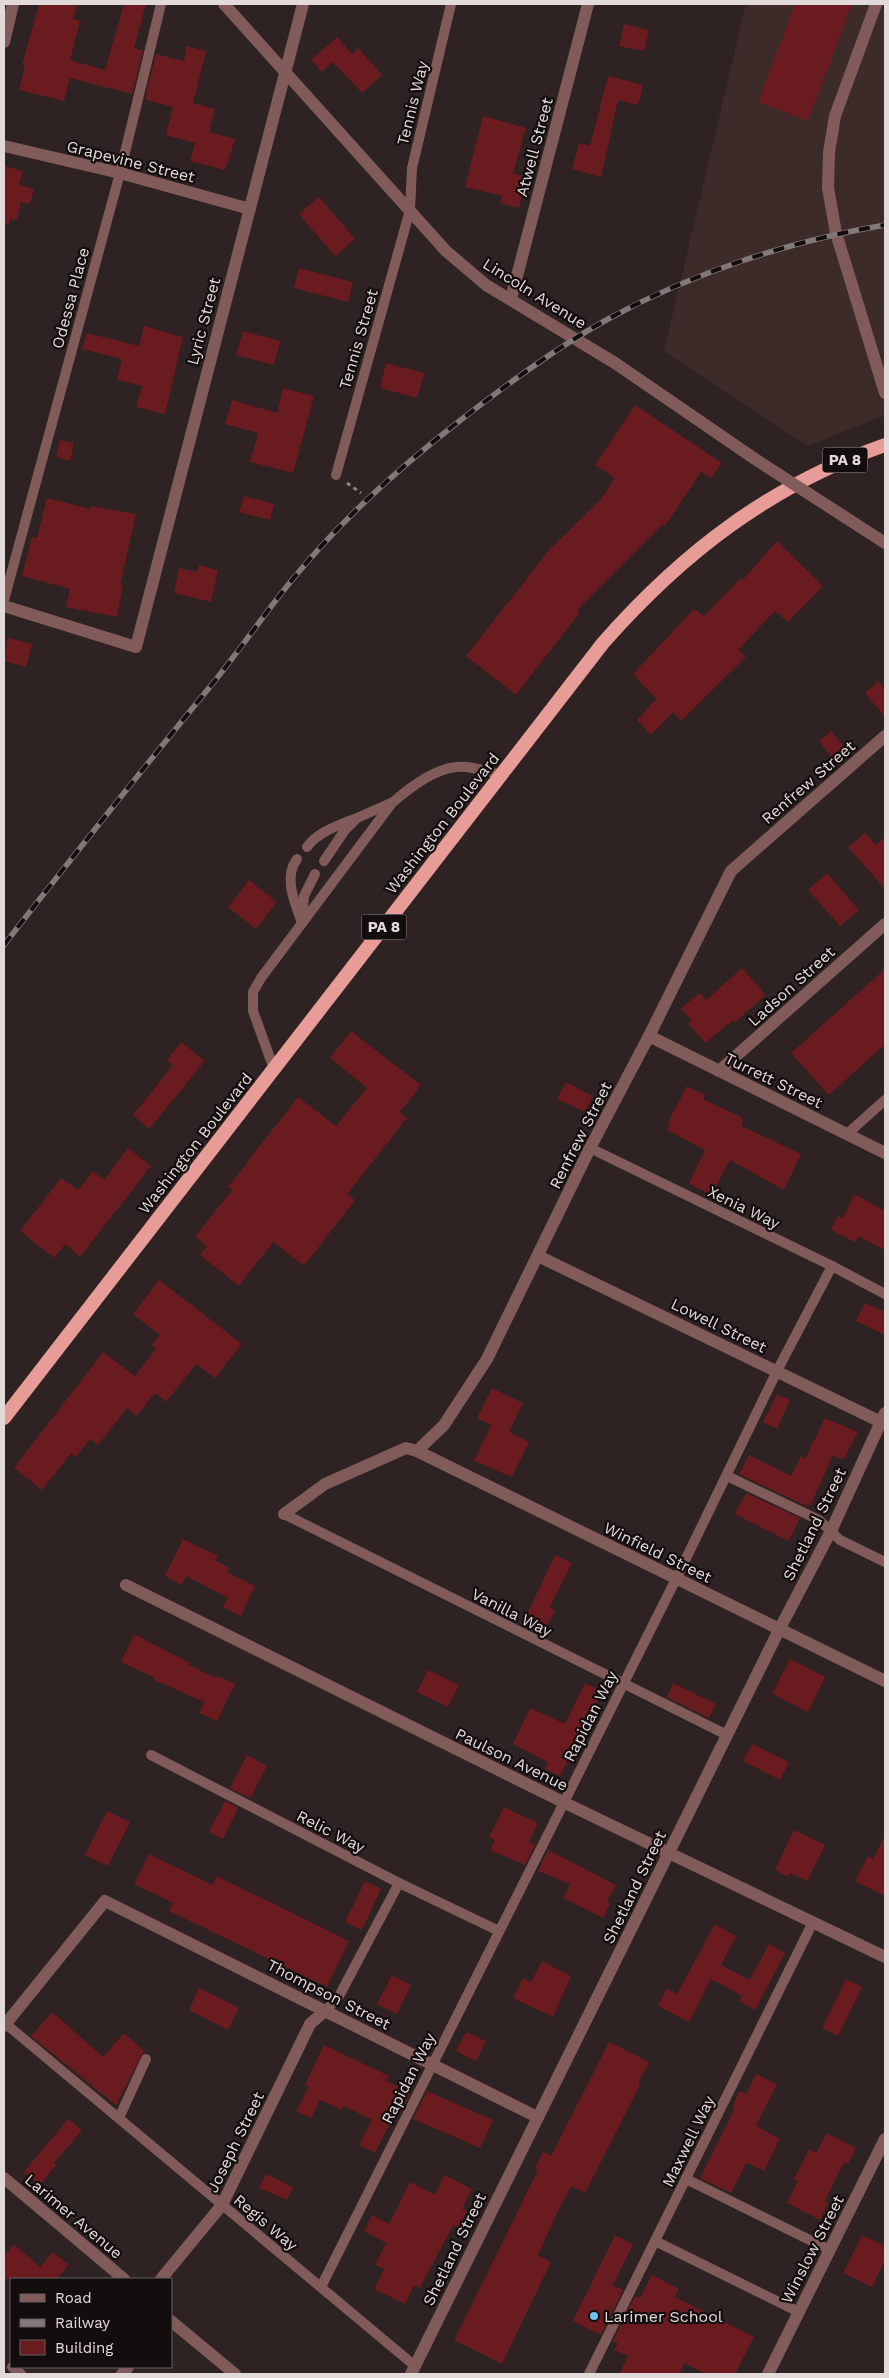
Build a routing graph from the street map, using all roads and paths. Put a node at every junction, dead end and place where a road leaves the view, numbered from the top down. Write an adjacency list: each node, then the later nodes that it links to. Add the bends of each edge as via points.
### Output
1 (13, 4): 8 (street)
2 (161, 4): 11 (lane, Odessa Place)
3 (224, 4): 9 (street, Lincoln Avenue)
4 (303, 4): 9 (street, Lyric Street)
5 (452, 4): 13 (lane, Tennis Way, via 412,168)
6 (588, 4): 14 (street, Atwell Street)
7 (876, 4): 15 (street, via 835,116 828,188 836,233)
8 (4, 42)
9 (285, 71): 12 (street, Lyric Street); 13 (street, Lincoln Avenue)
10 (4, 146): 11 (street, Grapevine Street)
11 (120, 174): 12 (street, Grapevine Street); 19 (lane, Odessa Place)
12 (250, 209): 20 (street, Lyric Street, via 136,647)
13 (410, 210): 14 (street, Lincoln Avenue, via 446,251 486,285); 17 (lane, Tennis Street)
14 (511, 299): 18 (street, Lincoln Avenue, bridge, via 616,363)
15 (885, 393)
16 (885, 445): 22 (highway, Washington Boulevard / PA 8, via 790,487 723,529 658,583 603,644)
17 (336, 475)
18 (885, 543)
19 (4, 600)
20 (4, 606)
21 (885, 736): 31 (street, Renfrew Street, via 731,871)
22 (501, 776): 23 (lane, via 472,767 455,766 411,787); 32 (highway, Washington Boulevard / PA 8)
23 (392, 803): 24 (lane); 29 (lane)
24 (357, 818): 25 (lane, via 328,829); 27 (lane)
25 (307, 847)
26 (297, 859): 29 (lane, via 290,868 291,890)
27 (324, 861)
28 (315, 874): 29 (lane, via 304,896)
29 (302, 923): 32 (lane, via 253,992 253,1011)
30 (885, 924): 33 (street, Ladson Street)
31 (649, 1036): 33 (street, Turrett Street); 36 (street, Renfrew Street)
32 (274, 1069): 42 (highway, Washington Boulevard / PA 8)
33 (719, 1071): 35 (street, Turrett Street)
34 (885, 1100): 35 (lane)
35 (847, 1134): 37 (street, Turrett Street)
36 (590, 1148): 38 (street, Renfrew Street); 39 (lane, Xenia Way)
37 (885, 1152)
38 (538, 1256): 41 (street, Lowell Street); 44 (street, Renfrew Street, via 487,1359 444,1425)
39 (832, 1266): 40 (lane, Xenia Way); 41 (lane, Rapidan Way)
40 (885, 1294)
41 (777, 1371): 43 (street, Lowell Street); 45 (lane, Rapidan Way)
42 (4, 1418)
43 (884, 1419): 47 (street, Shetland Street)
44 (417, 1451): 46 (street, via 406,1448 325,1484); 49 (street, Winfield Street)
45 (727, 1476): 47 (lane, via 819,1520); 49 (lane, Rapidan Way)
46 (284, 1514): 53 (lane, Vanilla Way)
47 (830, 1531): 48 (lane, via 840,1540); 51 (street, Shetland Street)
48 (885, 1562)
49 (676, 1579): 51 (street, Winfield Street); 53 (lane, Rapidan Way)
50 (126, 1585): 56 (street, Paulson Avenue)
51 (779, 1630): 52 (street, Winfield Street); 54 (street, Shetland Street)
52 (885, 1681)
53 (623, 1684): 54 (lane, Vanilla Way); 56 (lane, Rapidan Way)
54 (727, 1735): 57 (street, Shetland Street)
55 (151, 1755): 58 (lane, Relic Way)
56 (563, 1802): 57 (street, Paulson Avenue); 60 (lane, Rapidan Way)
57 (669, 1854): 59 (street, Paulson Avenue); 66 (street, Shetland Street)
58 (399, 1883): 60 (lane, Relic Way); 62 (lane, via 338,1998)
59 (813, 1922): 61 (street, Paulson Avenue); 70 (lane, Maxwell Way)
60 (500, 1931): 65 (lane, Rapidan Way)
61 (885, 1957)
62 (325, 2011): 63 (street, Thompson Street, via 105,1901); 65 (street, Thompson Street); 71 (street, Joseph Street, via 310,2024)
63 (5, 2025): 67 (lane, Regis Way)
64 (146, 2059): 67 (lane)
65 (431, 2064): 66 (street, Thompson Street); 76 (lane, Rapidan Way)
66 (537, 2117): 79 (street, Shetland Street)
67 (119, 2118): 71 (lane, Regis Way)
68 (885, 2139): 73 (street, Winslow Street)
69 (4, 2178): 74 (street, Larimer Avenue)
70 (686, 2180): 72 (lane, Maxwell Way); 73 (lane)
71 (222, 2205): 75 (street, Joseph Street); 76 (lane, Regis Way)
72 (655, 2241): 77 (lane); 81 (lane, Maxwell Way)
73 (830, 2250): 77 (street, Winslow Street)
74 (123, 2278)
75 (162, 2278)
76 (320, 2287): 79 (lane, Regis Way)
77 (799, 2312): 82 (street, Winslow Street)
78 (172, 2322): 80 (street)
79 (413, 2370)
80 (235, 2374)
81 (589, 2374)
82 (768, 2374)

